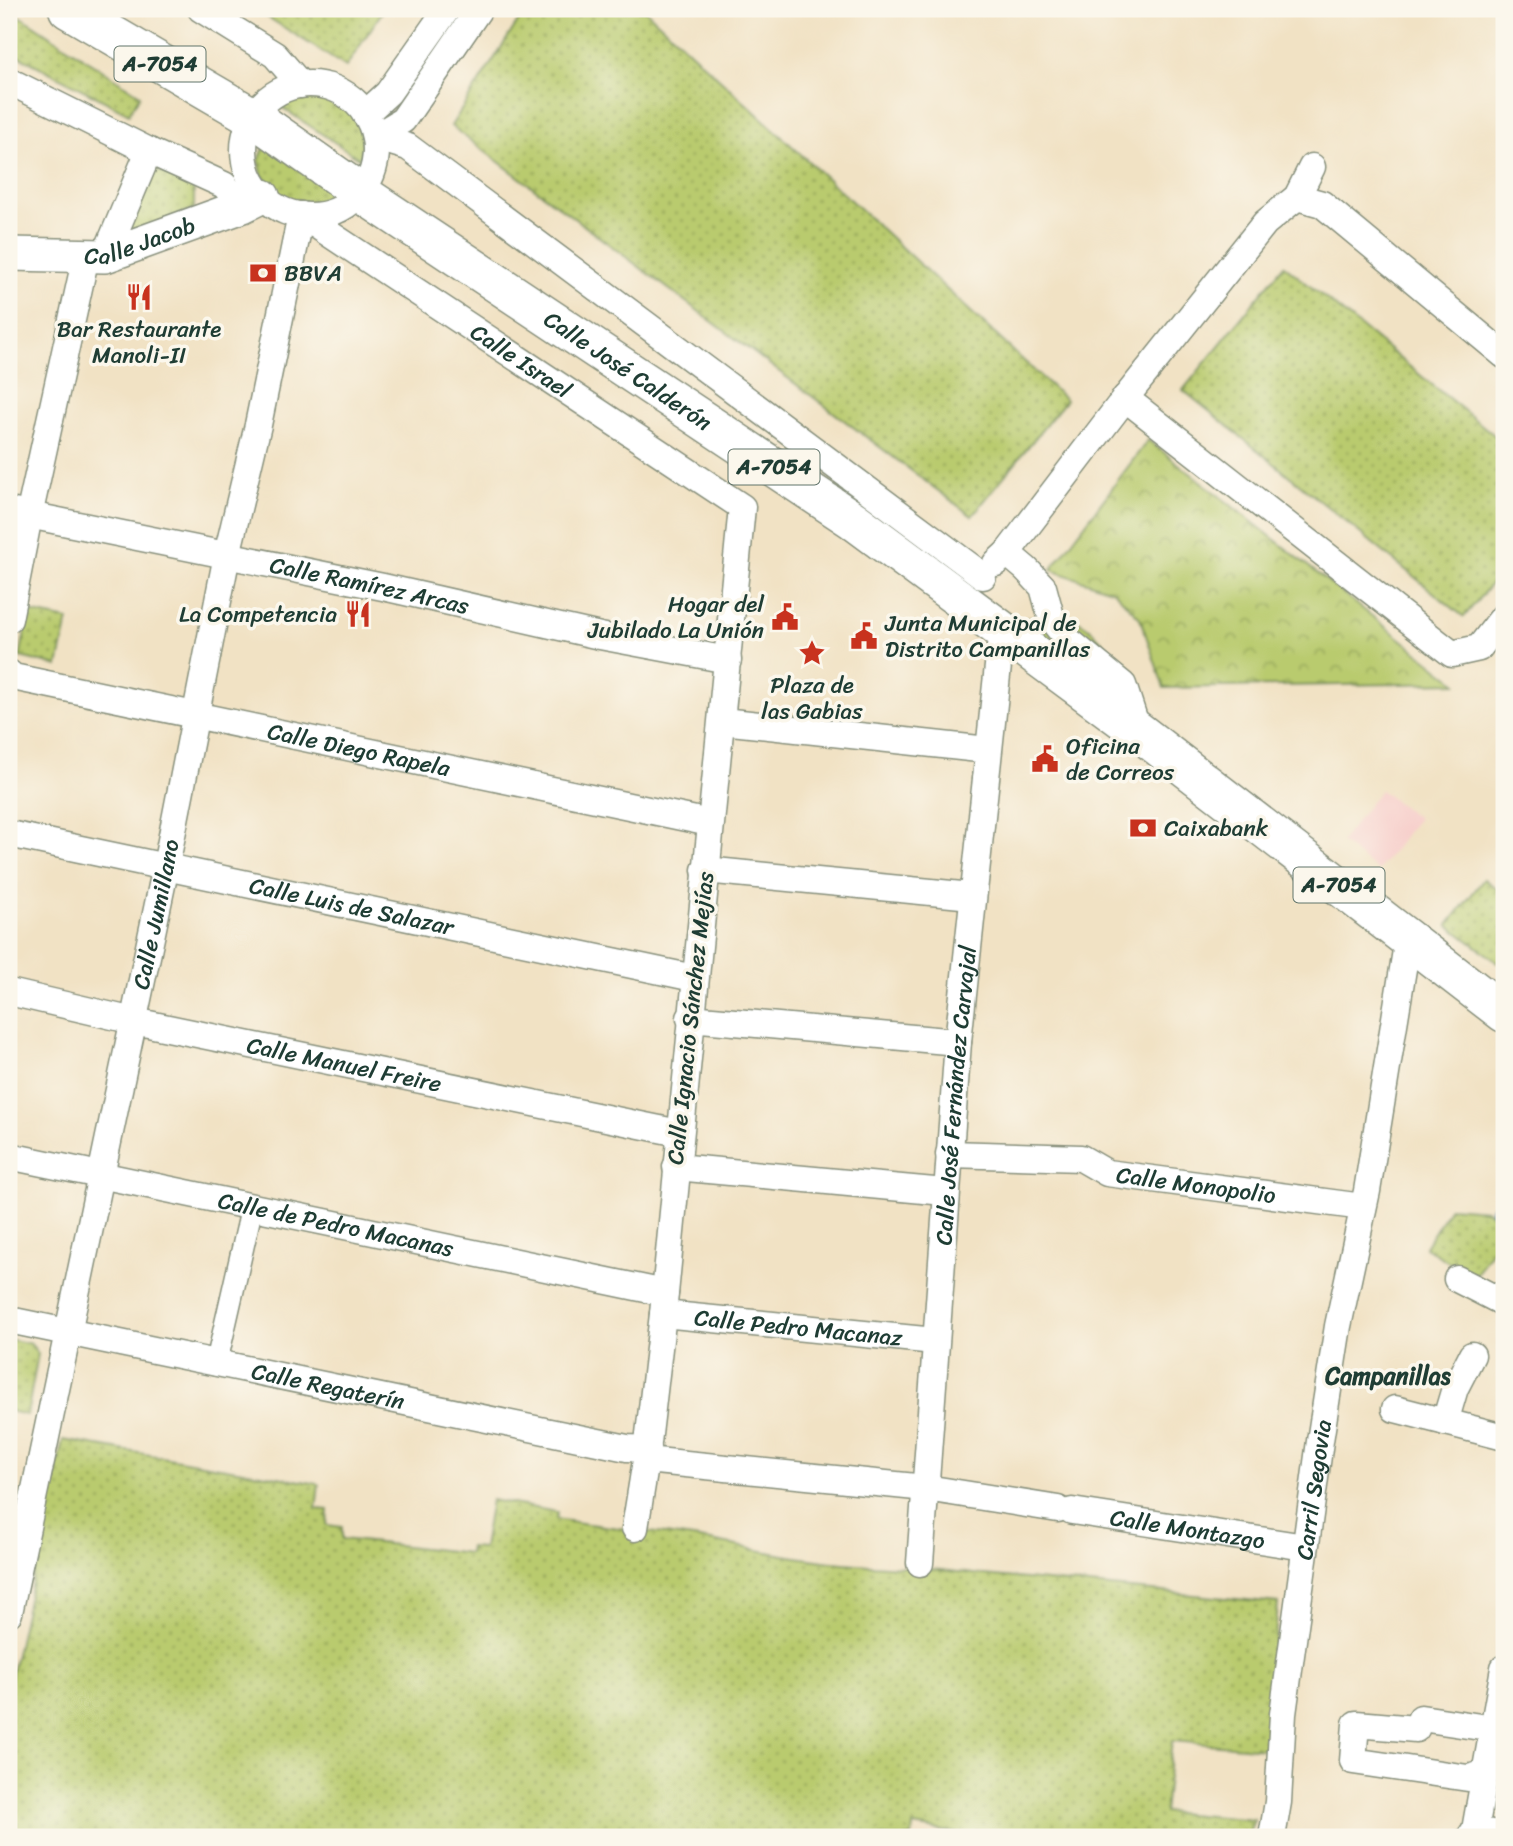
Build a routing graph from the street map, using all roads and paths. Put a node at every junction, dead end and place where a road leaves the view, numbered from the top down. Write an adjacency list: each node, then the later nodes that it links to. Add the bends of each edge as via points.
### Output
1 (68, 9): 7 (main road, Calle José Calderón / A-7054)
2 (201, 9): 5 (street, via 275,55)
3 (447, 9): 8 (street)
4 (479, 9): 8 (street, via 404,120)
5 (301, 85): 7 (street, via 282,90); 8 (street, via 340,91 356,102)
6 (12, 91): 9 (street)
7 (253, 117): 11 (main road, Calle José Calderón / A-7054); 13 (street, via 245,137)
8 (370, 125): 11 (street, via 376,156 372,176); 23 (street, Calle José Calderón, via 408,147)
9 (149, 151): 13 (street); 16 (street)
10 (1312, 167): 12 (street)
11 (361, 193): 14 (street, via 344,207 323,215); 23 (main road, Calle José Calderón / A-7054, via 842,512)
12 (1297, 197): 17 (street, via 1322,204); 18 (street, via 1265,223)
13 (253, 201): 14 (street, Calle Israel); 16 (street, Calle Jacob)
14 (301, 215): 19 (street, Calle Israel); 22 (street, Calle Jumillano)
15 (9, 254): 16 (street, Calle Jacob)
16 (96, 256): 20 (street)
17 (1504, 355)
18 (1125, 398): 21 (street); 24 (street, via 1452,654 1479,648)
19 (742, 507): 27 (street, Calle Ignacio Sánchez Mejías)
20 (19, 514): 22 (street, Calle Ramírez Arcas); 25 (street)
21 (1007, 553): 23 (street); 31 (street, via 1043,587 1052,620 1068,640 1123,685)
22 (227, 555): 27 (street, Calle Ramírez Arcas); 29 (street, Calle Jumillano)
23 (973, 588): 26 (main road, Calle José Calderón / A-7054)
24 (1504, 616)
25 (9, 620)
26 (1002, 628): 31 (main road, Calle José Calderón / A-7054); 32 (street, Calle José Fernández Carvajal)
27 (728, 660): 30 (street, Calle Ignacio Sánchez Mejías)
28 (9, 673): 29 (street, Calle Diego Rapela)
29 (195, 716): 33 (street, Calle Diego Rapela); 35 (street, Calle Jumillano)
30 (722, 721): 32 (street); 33 (street, Calle Ignacio Sánchez Mejías)
31 (1138, 731): 38 (main road, Calle José Calderón / A-7054)
32 (988, 750): 37 (street, Calle José Fernández Carvajal)
33 (710, 823): 36 (street, Calle Ignacio Sánchez Mejías)
34 (9, 834): 35 (street, Calle Luis de Salazar)
35 (166, 866): 39 (street, Calle Luis de Salazar); 43 (street, Calle Jumillano)
36 (705, 870): 37 (street); 39 (street, Calle Ignacio Sánchez Mejías)
37 (972, 896): 44 (street, Calle José Fernández Carvajal)
38 (1408, 938): 41 (main road, Calle José Calderón / A-7054); 52 (street, Carril Segovia)
39 (694, 978): 42 (street, Calle Ignacio Sánchez Mejías)
40 (9, 992): 43 (street, Calle Manuel Freire)
41 (1504, 1013)
42 (691, 1018): 44 (street); 45 (street, Calle Ignacio Sánchez Mejías)
43 (134, 1021): 45 (street, Calle Manuel Freire); 49 (street, Calle Jumillano)
44 (958, 1042): 46 (street, Calle José Fernández Carvajal)
45 (679, 1133): 48 (street, Calle Ignacio Sánchez Mejías)
46 (948, 1154): 50 (street, Calle José Fernández Carvajal); 52 (street, Calle Monopolio, via 1081,1158 1107,1173)
47 (9, 1156): 49 (street, Calle de Pedro Macanas)
48 (676, 1167): 50 (street); 55 (street, Calle Ignacio Sánchez Mejías)
49 (102, 1176): 51 (street, Calle de Pedro Macanas); 57 (street, Calle Jumillano)
50 (946, 1192): 58 (street, Calle José Fernández Carvajal)
51 (252, 1207): 55 (street, Calle de Pedro Macanas); 60 (street)
52 (1363, 1207): 68 (street, Carril Segovia, via 1338,1326)
53 (1457, 1279): 54 (street)
54 (1504, 1303)
55 (664, 1304): 58 (street, Calle Pedro Macanaz); 64 (street, Calle Ignacio Sánchez Mejías)
56 (9, 1320): 57 (street, Calle Regaterín)
57 (67, 1333): 60 (street, Calle Regaterín); 66 (street, Calle Jumillano)
58 (935, 1341): 65 (street, Calle José Fernández Carvajal)
59 (1472, 1355): 62 (street)
60 (216, 1365): 64 (street, Calle Regaterín)
61 (1395, 1409): 62 (street)
62 (1445, 1422): 63 (street)
63 (1504, 1437)
64 (647, 1454): 65 (street, Calle Regaterín); 67 (street, Calle Ignacio Sánchez Mejías)
65 (926, 1488): 68 (street, Calle Montazgo); 69 (street, Calle José Fernández Carvajal)
66 (20, 1510): 70 (street, Calle Jumillano)
67 (635, 1528)
68 (1306, 1547): 76 (street, Carril Segovia)
69 (920, 1563)
70 (9, 1613)
71 (1504, 1668): 72 (street)
72 (1494, 1729): 73 (street); 73 (street, via 1421,1718 1416,1729 1356,1724 1353,1761 1468,1778)
73 (1495, 1774): 74 (street)
74 (1473, 1834): 75 (street)
75 (1504, 1835)
76 (1272, 1837)

